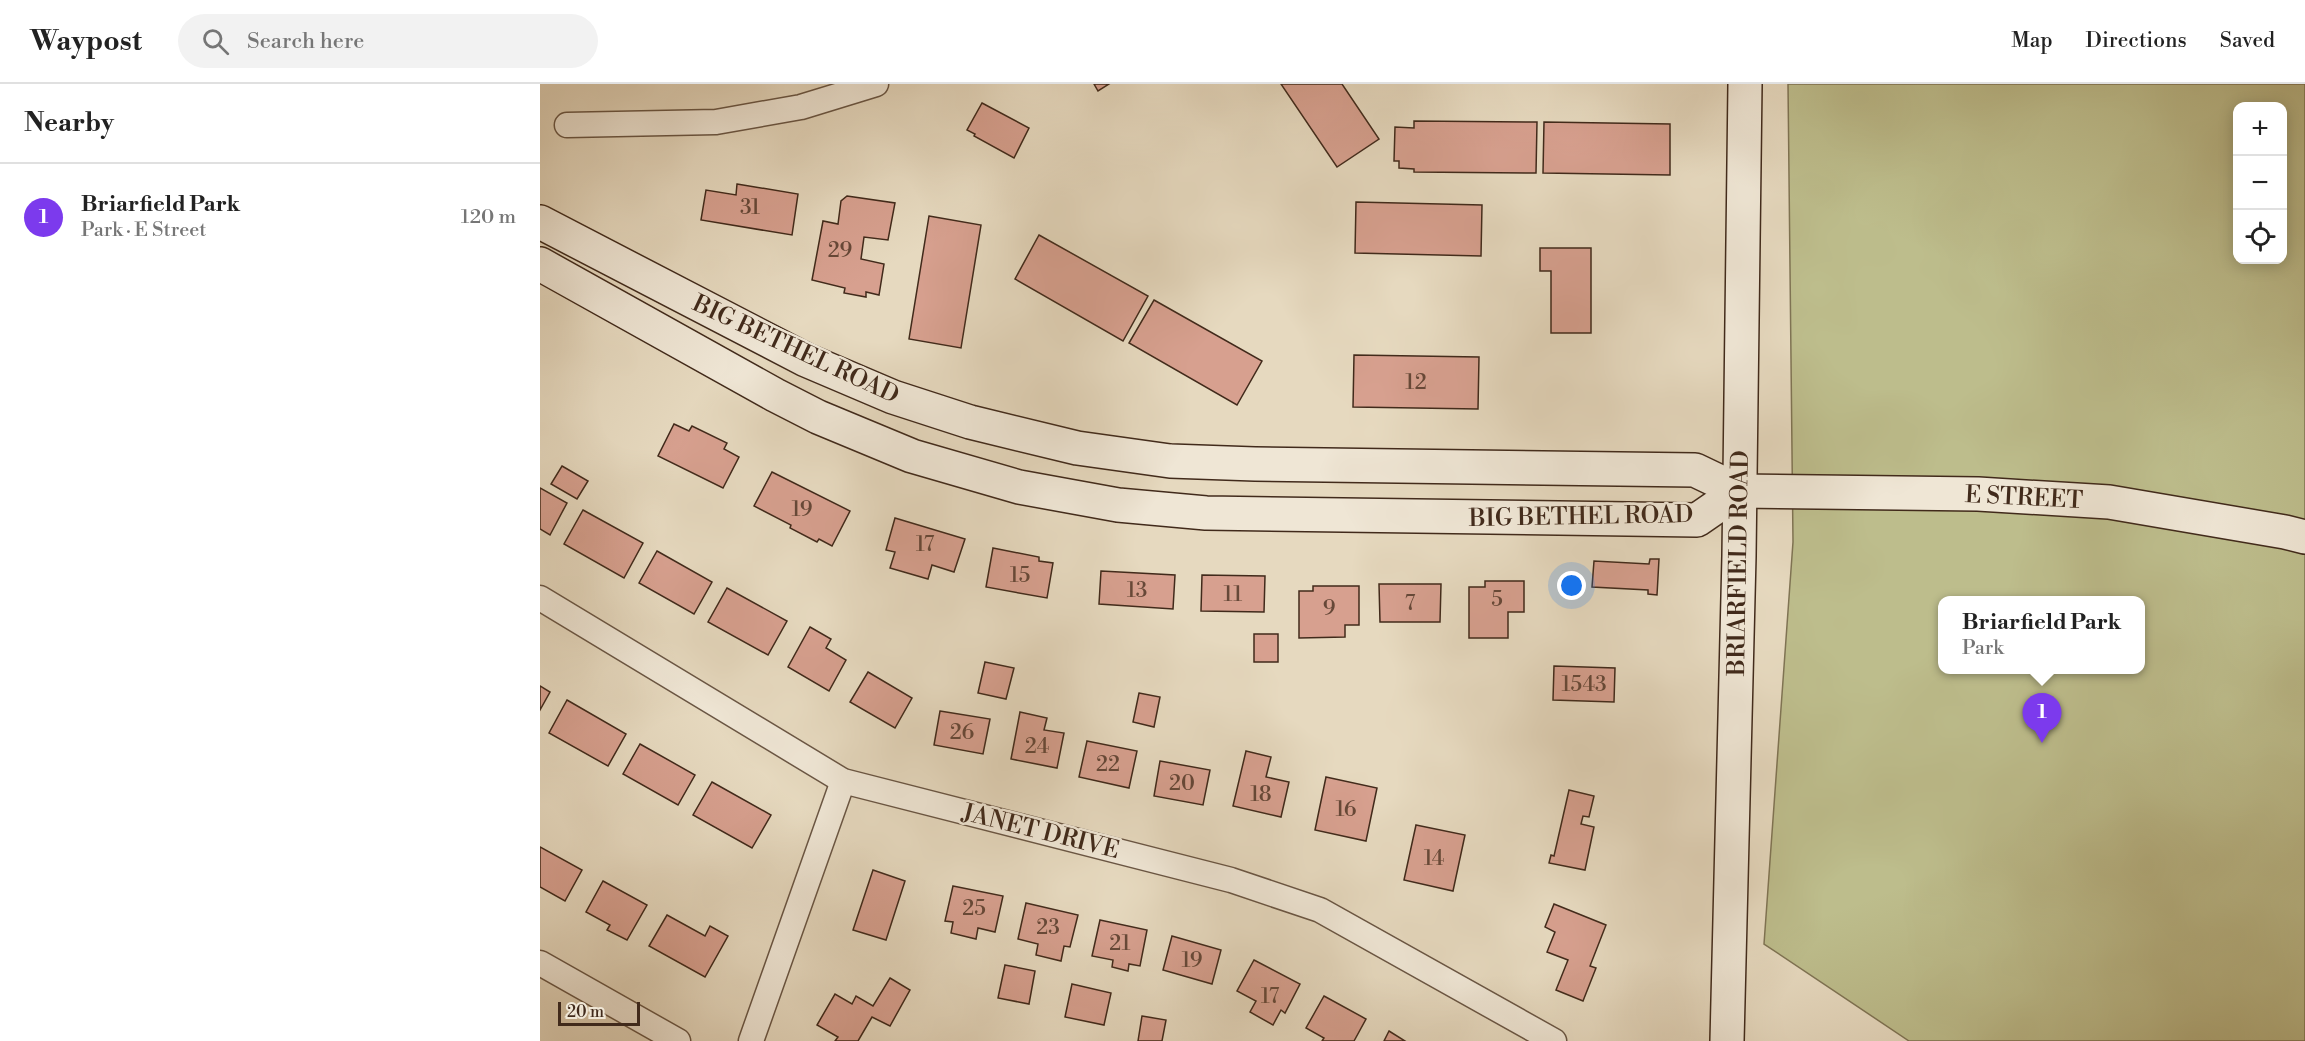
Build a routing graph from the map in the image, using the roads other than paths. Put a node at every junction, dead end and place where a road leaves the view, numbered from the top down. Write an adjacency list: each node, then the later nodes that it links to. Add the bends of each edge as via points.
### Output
1 (876, 84): 3 (street, via 801,108 716,122)
2 (1745, 84): 6 (main road, BRIARFIELD ROAD)
3 (567, 125)
4 (540, 222): 6 (main road, BIG BETHEL ROAD, via 806,360 893,397 1009,433 1077,448 1170,461 1695,470)
5 (540, 264): 6 (main road, BIG BETHEL ROAD, via 818,417 912,456 997,482 1065,496 1206,513 1697,520)
6 (1739, 491): 7 (main road, E STREET, via 1978,494 2109,502); 14 (main road, BRIARFIELD ROAD)
7 (2305, 537)
8 (540, 597): 9 (street, JANET DRIVE)
9 (843, 781): 12 (street); 13 (street, JANET DRIVE, via 1231,880 1320,910)
10 (540, 963): 11 (street)
11 (678, 1041)
12 (751, 1041)
13 (1554, 1041)
14 (1727, 1041)

